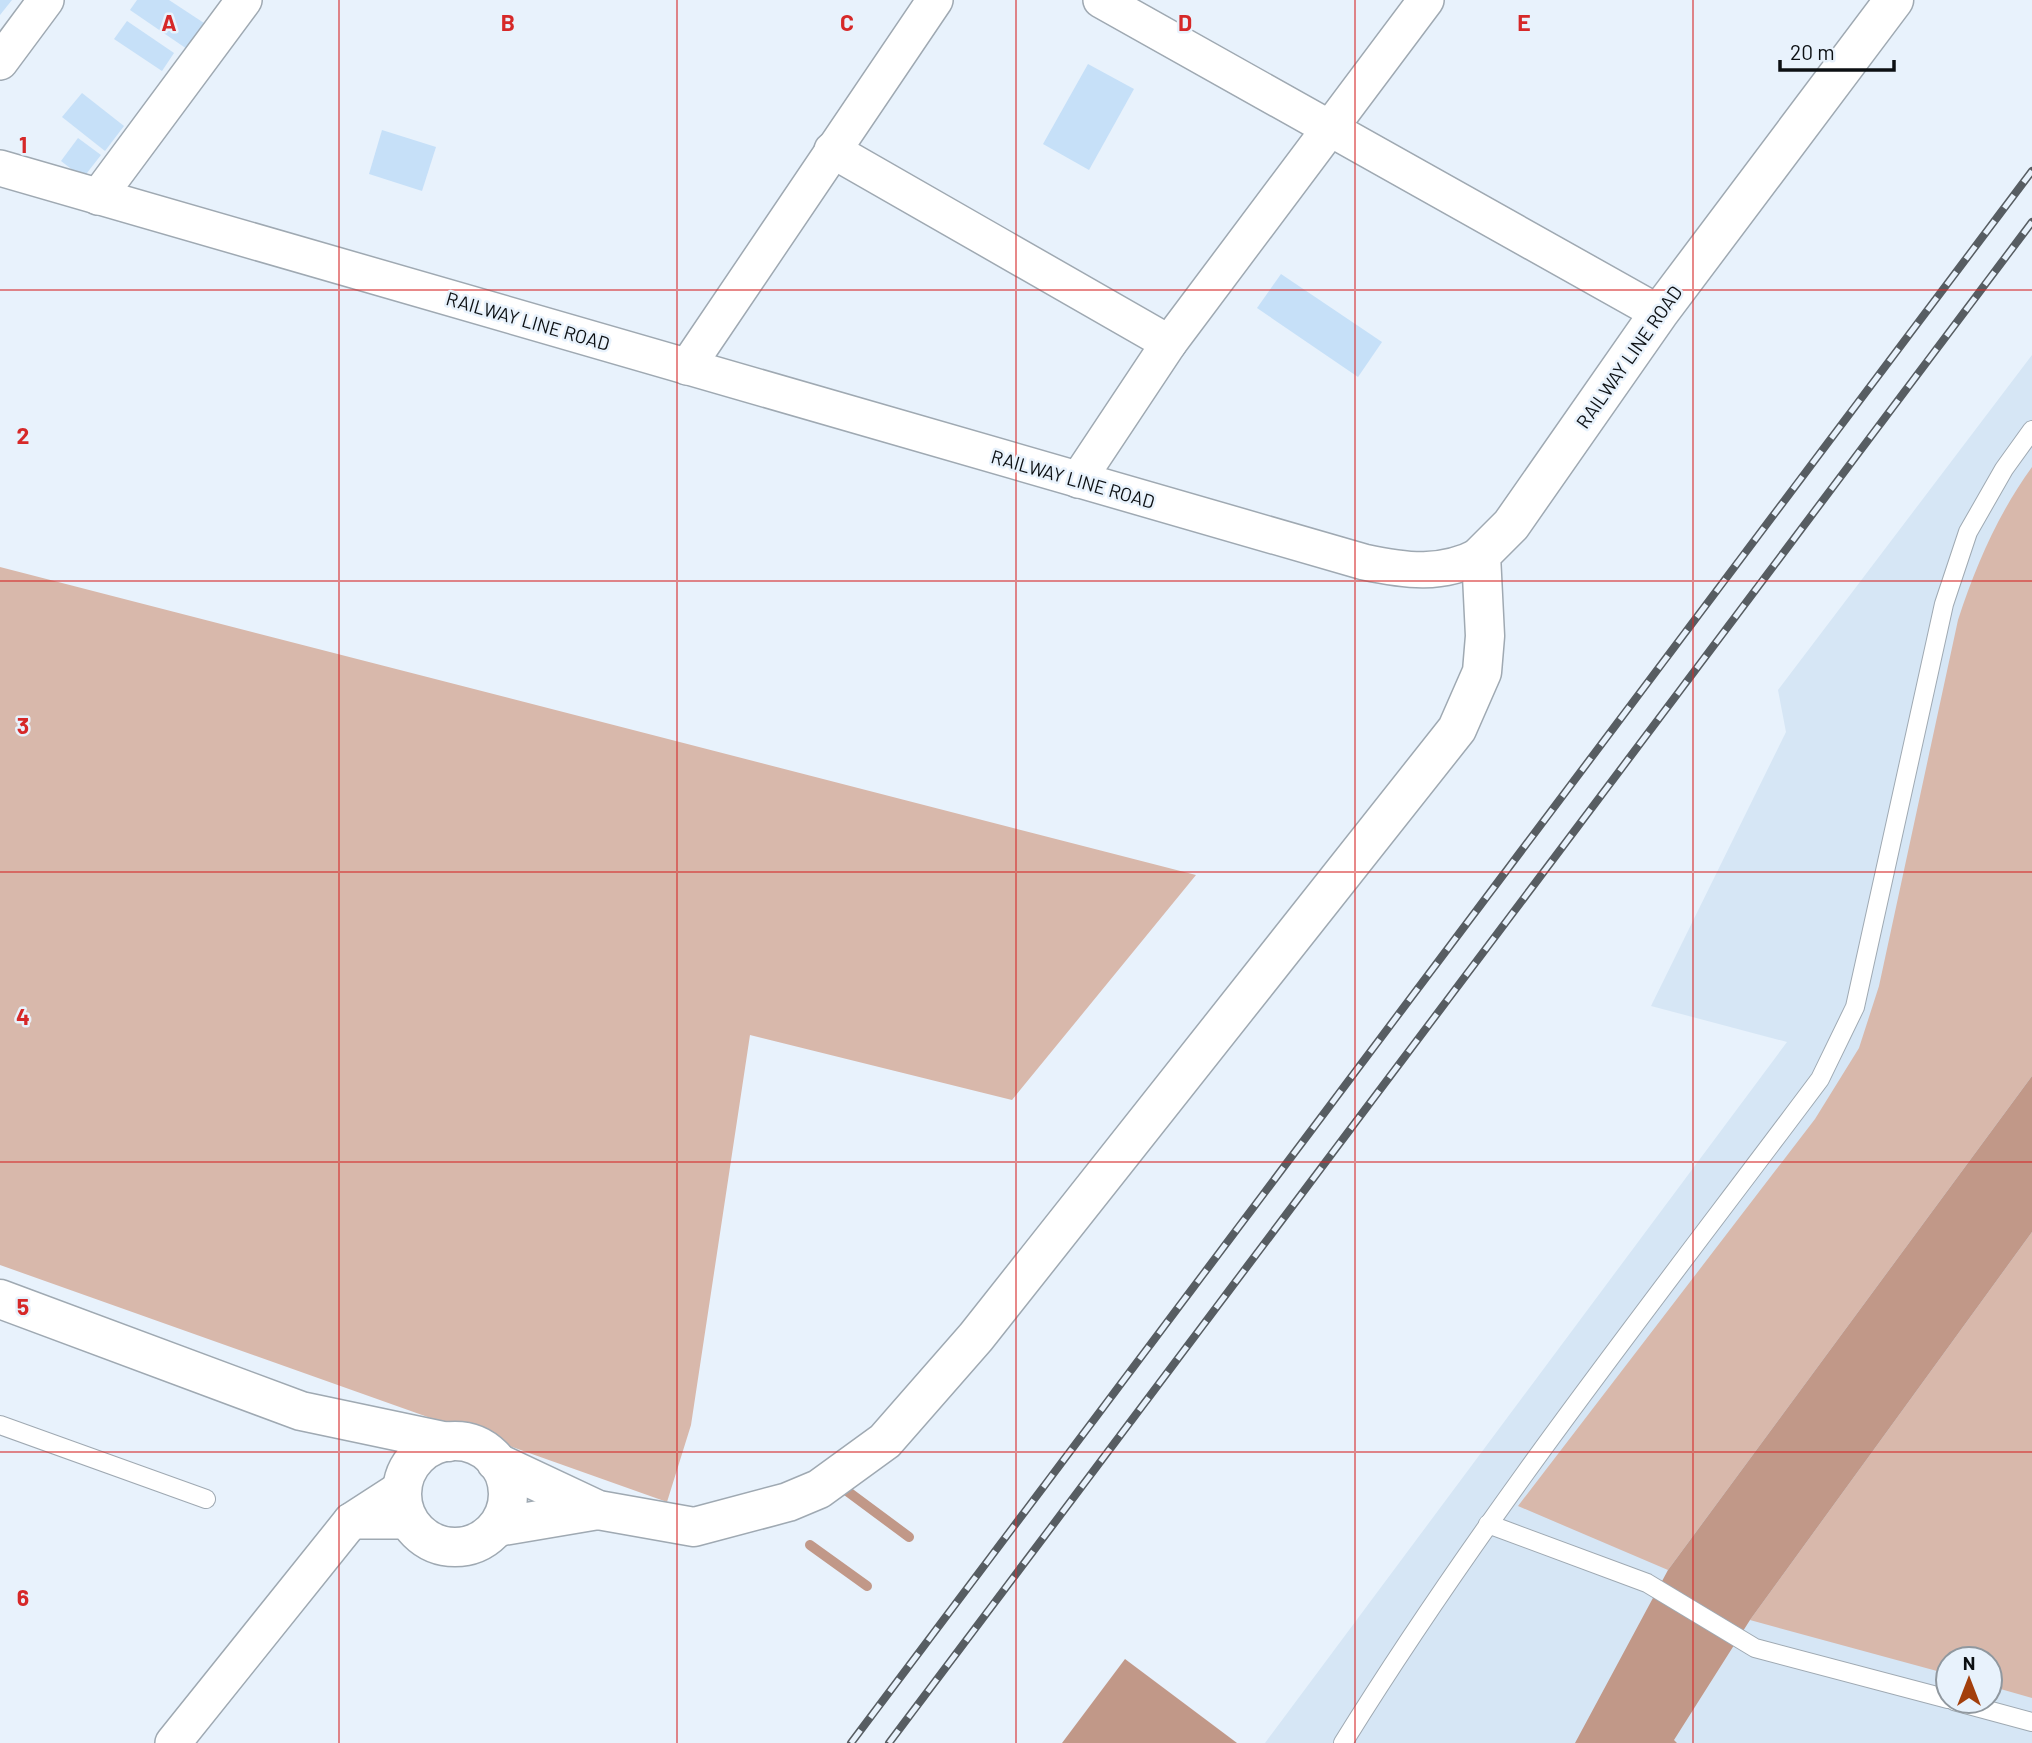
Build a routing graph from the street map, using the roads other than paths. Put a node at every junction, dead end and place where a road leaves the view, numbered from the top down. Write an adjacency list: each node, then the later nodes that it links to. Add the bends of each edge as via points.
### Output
1 (46, 0): 7 (street)
2 (244, 0): 11 (street)
3 (935, 0): 9 (street)
4 (1101, 0): 8 (street)
5 (1426, 0): 8 (street)
6 (1894, 0): 12 (street, RAILWAY LINE ROAD)
7 (6, 43)
8 (1330, 128): 12 (street); 13 (street)
9 (832, 150): 13 (street); 14 (street)
10 (0, 168): 11 (street, RAILWAY LINE ROAD)
11 (98, 197): 14 (street, RAILWAY LINE ROAD)
12 (1659, 313): 17 (street, RAILWAY LINE ROAD, via 1511,525)
13 (1168, 343): 16 (street)
14 (687, 367): 16 (street, RAILWAY LINE ROAD)
15 (2032, 430): 26 (lane, via 1968,532 1948,592 1855,1007 1820,1079)
16 (1078, 480): 17 (street, RAILWAY LINE ROAD, via 1397,569 1447,569)
17 (1481, 555): 25 (street, via 1482,672 1457,729 976,1337 885,1441 819,1489 694,1527)
18 (0, 1299): 19 (street)
19 (300, 1411): 21 (street); 23 (street)
20 (0, 1425): 24 (lane)
21 (449, 1442): 22 (street, via 483,1450); 23 (street, via 417,1457)
22 (496, 1462): 25 (street); 27 (street, via 508,1494)
23 (406, 1494): 27 (street, via 420,1534 435,1543 468,1546); 31 (street, via 351,1521)
24 (206, 1499)
25 (598, 1510): 27 (street)
26 (1488, 1524): 28 (lane, via 1654,1588 1755,1648); 32 (lane)
27 (497, 1527)
28 (1934, 1695)
29 (2004, 1714): 30 (lane)
30 (2032, 1722)
31 (173, 1743)
32 (1343, 1743)

